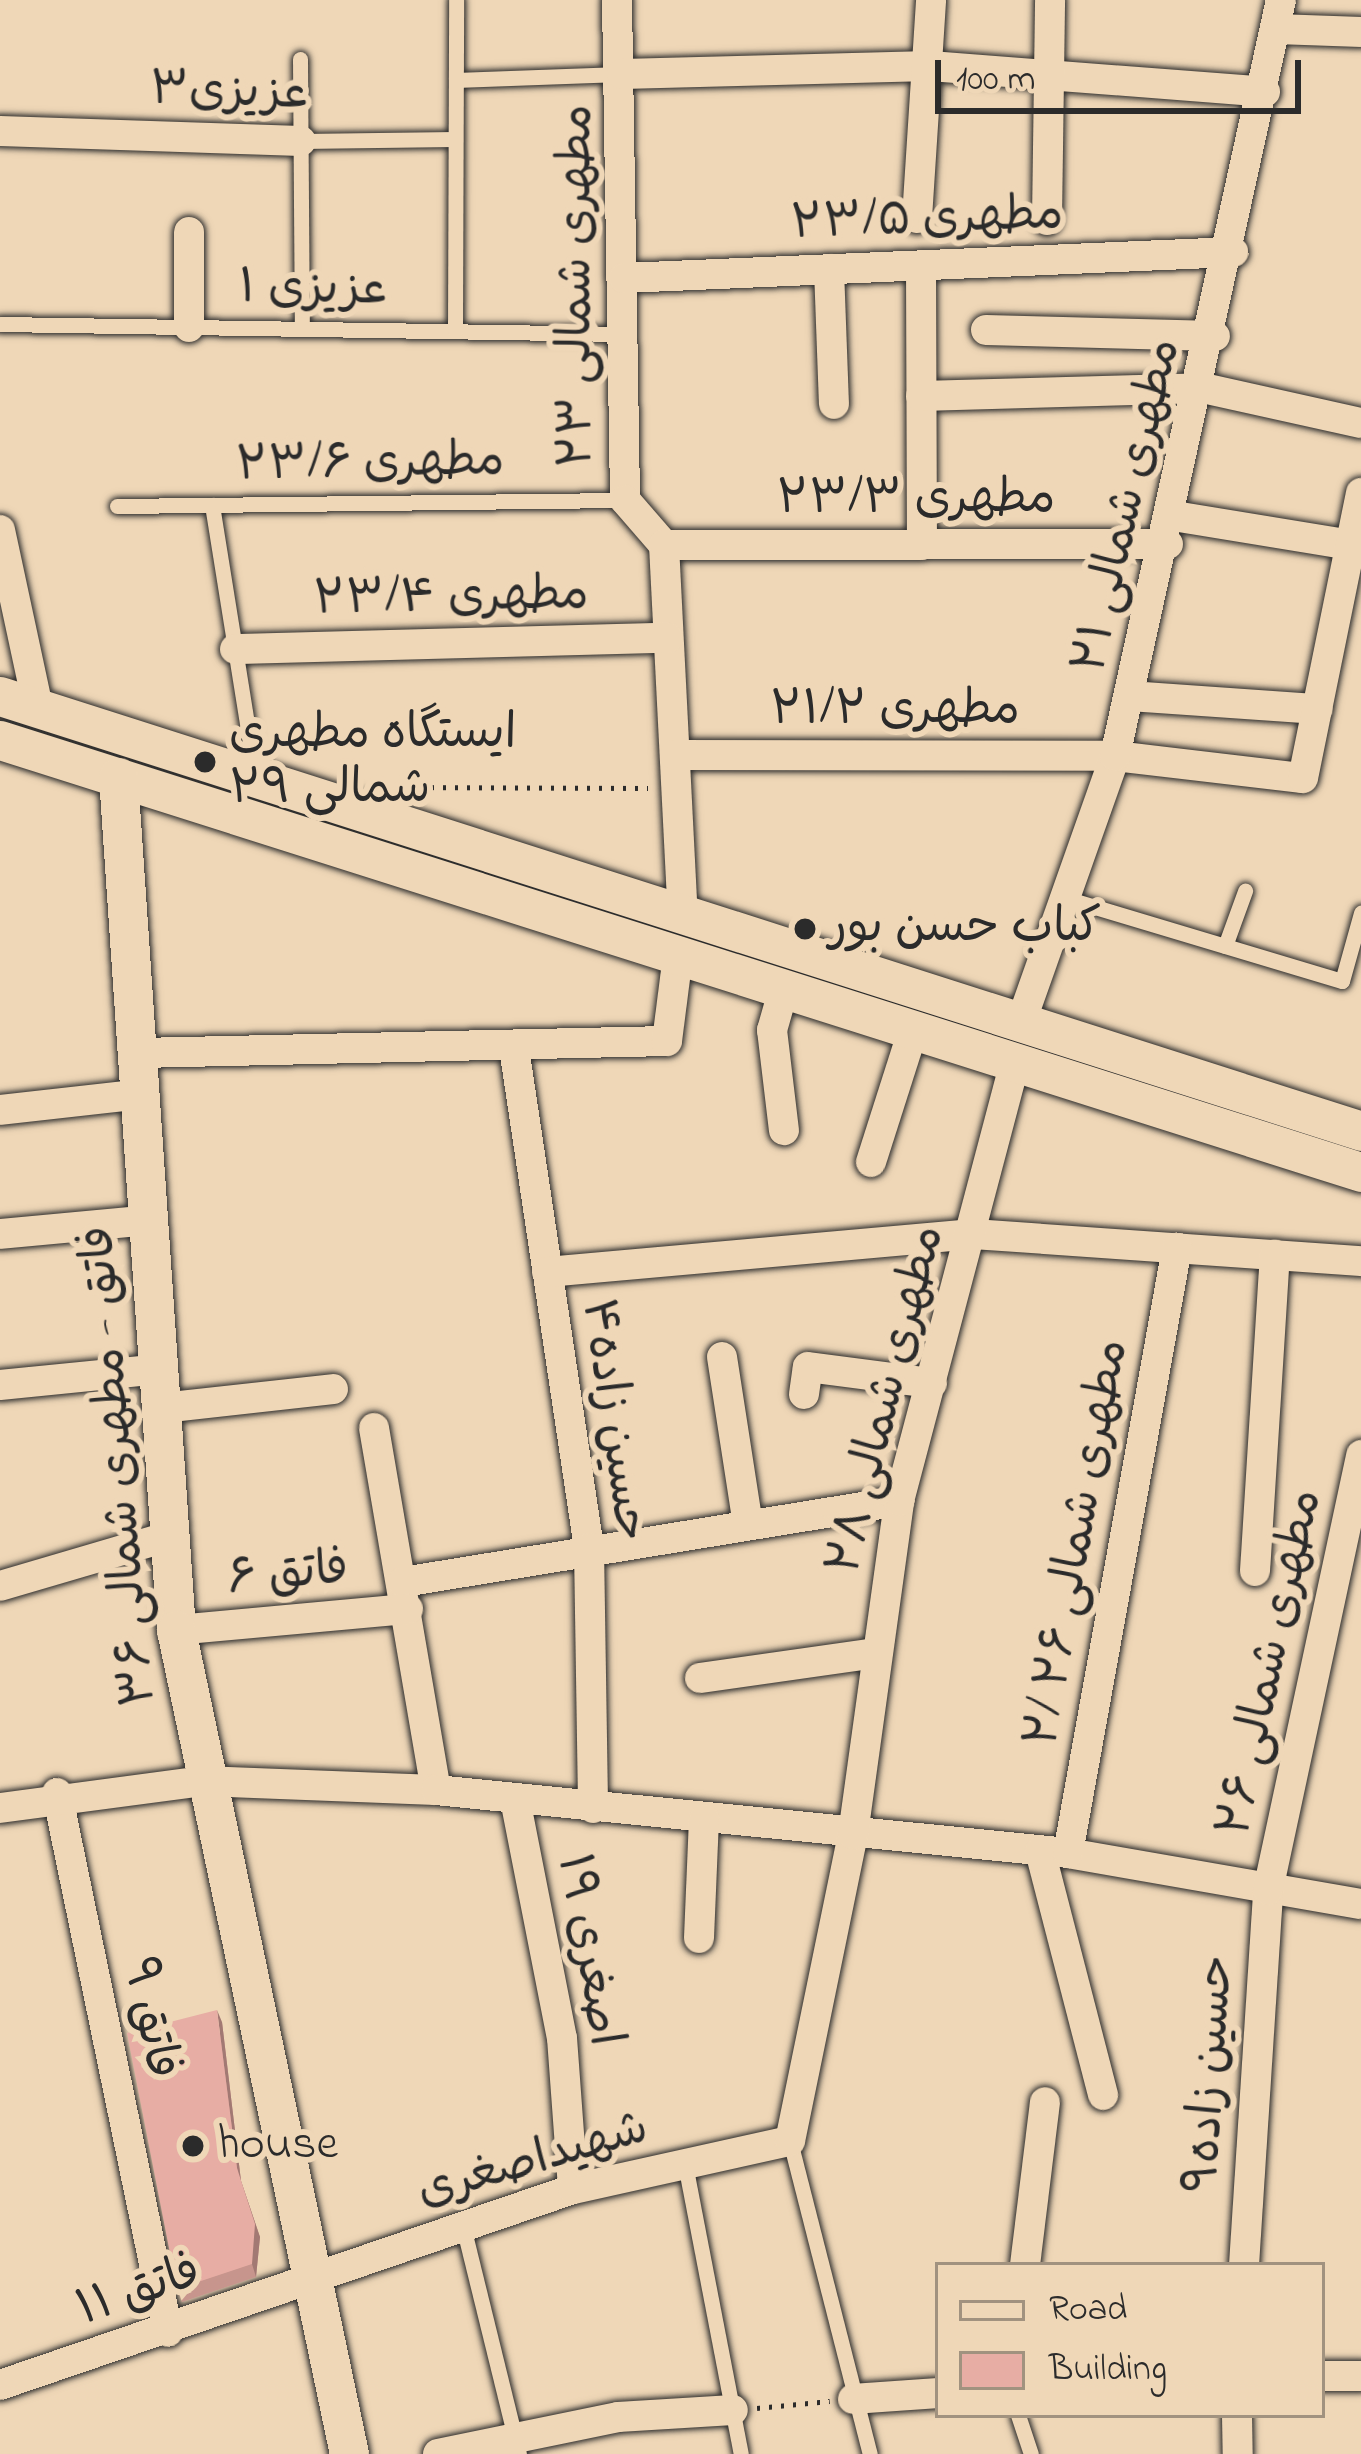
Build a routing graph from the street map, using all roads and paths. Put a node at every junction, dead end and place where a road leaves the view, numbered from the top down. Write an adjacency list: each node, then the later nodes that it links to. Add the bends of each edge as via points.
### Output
1 (456, 0): 11 (lane)
2 (616, 0): 9 (street, مطهری شمالی ۲۳)
3 (931, 0): 8 (street)
4 (1050, 0): 10 (street)
5 (1279, 15): 6 (street); 12 (street, مطهری شمالی ۲۱)
6 (1361, 32)
7 (300, 59): 15 (lane)
8 (930, 66): 9 (street); 10 (street); 16 (street)
9 (622, 74): 11 (lane); 22 (street, مطهری شمالی ۲۳)
10 (1046, 75): 12 (street); 17 (street)
11 (456, 80): 14 (lane)
12 (1265, 92): 19 (street, مطهری شمالی ۲۱)
13 (0, 131): 15 (street, عزیزی۳)
14 (455, 139): 15 (lane, عزیزی۳); 27 (lane)
15 (301, 141): 25 (lane)
16 (917, 218)
17 (1046, 220)
18 (189, 232): 24 (street)
19 (1233, 252): 20 (street, مطهری ۲۳/۵); 29 (street, مطهری شمالی ۲۱)
20 (921, 266): 21 (street, مطهری ۲۳/۵); 31 (street)
21 (829, 269): 22 (street, مطهری ۲۳/۵); 32 (street)
22 (624, 278): 28 (street, مطهری شمالی ۲۳)
23 (0, 323): 24 (lane, عزیزی ۱)
24 (190, 327): 25 (lane, عزیزی ۱)
25 (302, 329): 27 (lane, عزیزی ۱)
26 (986, 330): 29 (street)
27 (454, 331): 28 (lane, عزیزی ۱)
28 (624, 334): 35 (street, مطهری شمالی ۲۳)
29 (1215, 336): 30 (street, مطهری شمالی ۲۱)
30 (1203, 388): 31 (street); 33 (street); 39 (street, مطهری شمالی ۲۱)
31 (921, 396): 40 (street)
32 (834, 404)
33 (1361, 423)
34 (1361, 494): 42 (street)
35 (625, 500): 36 (lane, مطهری ۲۳/۶); 41 (street, مطهری شمالی ۲۳)
36 (212, 505): 37 (lane, مطهری ۲۳/۶); 44 (lane)
37 (117, 506)
38 (0, 530): 47 (street)
39 (1171, 530): 40 (street, مطهری ۲۳/۳); 42 (street, مطهری ۲۳/۳); 46 (street, مطهری شمالی ۲۱)
40 (922, 544): 41 (street, مطهری ۲۳/۳)
41 (664, 545): 43 (street)
42 (1351, 545): 48 (street)
43 (668, 638): 44 (street, مطهری ۲۳/۴); 50 (street)
44 (235, 649): 53 (lane)
45 (0, 696): 47 (main road)
46 (1130, 696): 48 (street); 51 (street, مطهری شمالی ۲۱)
47 (38, 709): 53 (main road)
48 (1318, 709): 51 (street, مطهری ۲۱/۲, via 1304,778)
49 (0, 740): 52 (main road)
50 (675, 755): 51 (street, مطهری ۲۱/۲); 55 (street)
51 (1114, 756): 59 (street, مطهری شمالی ۲۱)
52 (118, 777): 57 (main road); 68 (main road, فاتق - مطهری شمالی ۳۶)
53 (256, 778): 56 (main road)
54 (374, 787): 55 (path)
55 (676, 788): 61 (street)
56 (414, 829): 57 (main road); 61 (main road)
57 (404, 868): 63 (main road)
58 (1245, 891): 62 (lane)
59 (1065, 898): 62 (lane); 65 (street, مطهری شمالی ۲۱)
60 (1361, 913): 62 (lane, via 1342,982)
61 (683, 914): 65 (main road)
62 (1225, 946)
63 (678, 955): 64 (main road); 67 (street, via 667,1041)
64 (784, 988): 66 (main road); 72 (street, via 772,1030)
65 (1021, 1022): 73 (main road)
66 (914, 1030): 69 (main road); 74 (street)
67 (514, 1048): 68 (street); 82 (street, حسین زاده۴)
68 (139, 1053): 70 (main road, فاتق - مطهری شمالی ۳۶)
69 (1015, 1062): 75 (main road); 78 (street, مطهری شمالی ۲۸)
70 (142, 1094): 71 (street); 76 (main road, فاتق - مطهری شمالی ۳۶)
71 (0, 1110)
72 (784, 1130)
73 (1361, 1131)
74 (871, 1162)
75 (1361, 1172)
76 (150, 1220): 77 (street); 86 (main road, فاتق - مطهری شمالی ۳۶)
77 (0, 1234)
78 (974, 1234): 79 (street); 82 (street); 84 (street, مطهری شمالی ۲۸)
79 (1177, 1248): 80 (street); 109 (street, مطهری شمالی ۲۶ /۲)
80 (1275, 1255): 81 (street); 95 (street)
81 (1361, 1261)
82 (547, 1272): 94 (street, حسین زاده۴)
83 (722, 1357): 92 (street)
84 (932, 1383): 88 (street, via 808,1367); 91 (street, مطهری شمالی ۲۸)
85 (0, 1385): 86 (street)
86 (160, 1388): 87 (street); 93 (main road, فاتق - مطهری شمالی ۳۶)
87 (333, 1388)
88 (804, 1394)
89 (374, 1428): 97 (street)
90 (1361, 1455): 110 (street, مطهری شمالی ۲۶)
91 (899, 1501): 92 (street, فاتق ۶); 99 (street, مطهری شمالی ۲۸)
92 (748, 1524): 94 (street, فاتق ۶)
93 (170, 1536): 96 (street); 98 (main road, فاتق - مطهری شمالی ۳۶)
94 (589, 1548): 97 (street, فاتق ۶); 106 (street, حسین زاده۴)
95 (1255, 1571)
96 (0, 1586)
97 (405, 1596): 98 (street, فاتق ۶); 102 (street)
98 (176, 1630): 101 (main road, فاتق - مطهری شمالی ۳۶)
99 (876, 1653): 100 (street); 108 (street, مطهری شمالی ۲۸)
100 (700, 1678)
101 (202, 1781): 102 (street); 103 (street); 121 (main road, فاتق - مطهری شمالی ۳۶)
102 (436, 1790): 104 (street)
103 (57, 1792): 105 (street); 122 (street, فاتق ۹)
104 (515, 1799): 106 (street); 117 (street, اصغری ۱۹, via 562,2038)
105 (0, 1808)
106 (593, 1808): 107 (street)
107 (704, 1819): 108 (street); 112 (street)
108 (853, 1834): 109 (street); 115 (street, مطهری شمالی ۲۸)
109 (1054, 1852): 110 (street); 113 (street)
110 (1268, 1890): 111 (street); 120 (street, حسین زاده۹)
111 (1361, 1904)
112 (700, 1938)
113 (1103, 2095)
114 (1045, 2102): 119 (street)
115 (790, 2141): 116 (street, شهیداصغری); 127 (lane)
116 (685, 2164): 117 (street, شهیداصغری); 128 (lane)
117 (574, 2188): 118 (street, شهیداصغری)
118 (464, 2227): 121 (street, شهیداصغری); 131 (lane)
119 (1025, 2262)
120 (1244, 2262)
121 (305, 2279): 122 (street, فاتق ۱۱); 132 (main road); 133 (main road)
122 (168, 2332): 125 (street, فاتق ۱۱)
123 (1325, 2376): 124 (street)
124 (1361, 2376)
125 (0, 2385)
126 (935, 2393): 127 (street)
127 (853, 2398): 128 (path); 136 (lane)
128 (733, 2410): 131 (street); 135 (lane)
129 (1019, 2418): 137 (lane)
130 (1237, 2418): 138 (street)
131 (517, 2444): 134 (street)
132 (330, 2454)
133 (349, 2454)
134 (438, 2454)
135 (741, 2454)
136 (869, 2454)
137 (1031, 2454)
138 (1238, 2454)

